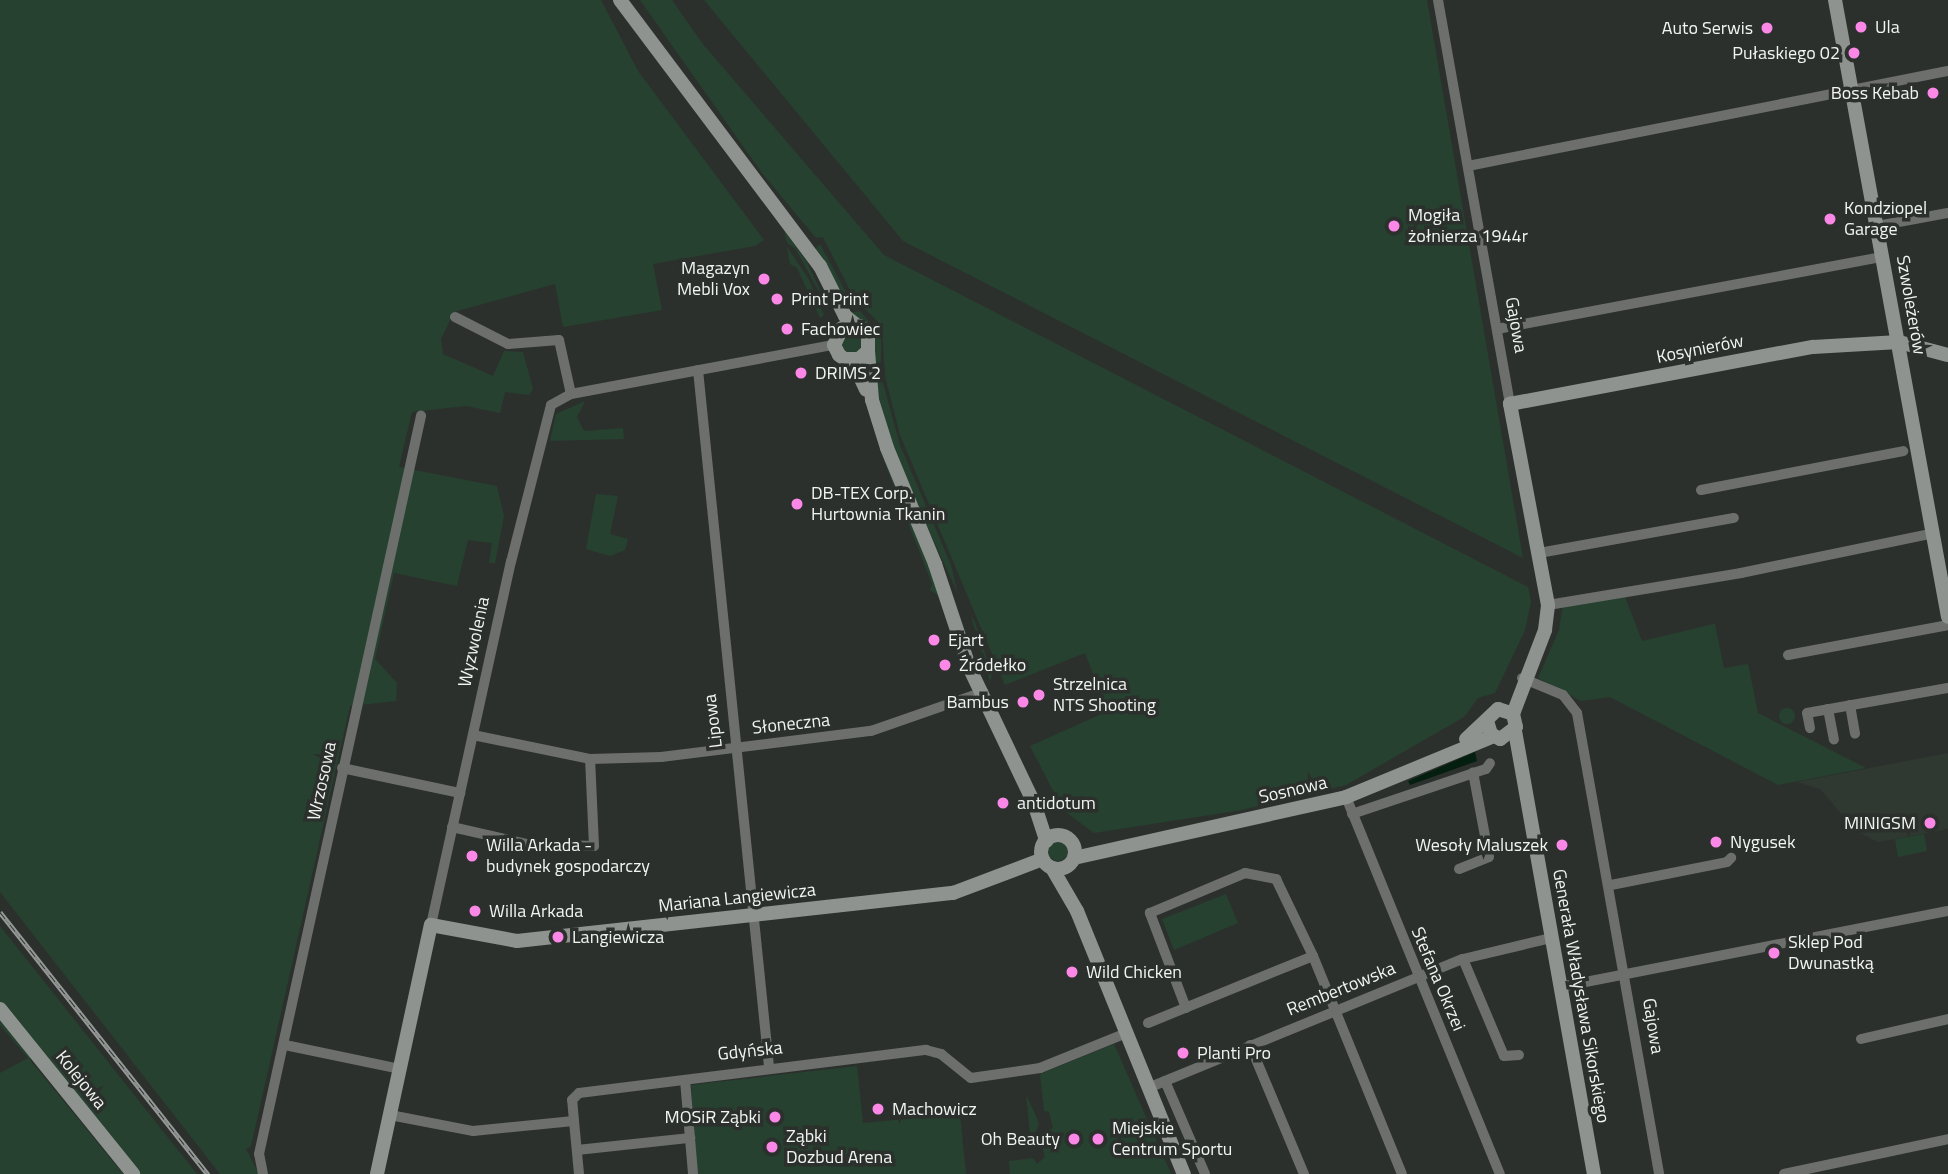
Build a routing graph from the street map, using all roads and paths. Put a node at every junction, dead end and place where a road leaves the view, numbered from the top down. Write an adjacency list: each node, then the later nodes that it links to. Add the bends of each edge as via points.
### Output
1 (620, 0): 9 (street)
2 (1438, 0): 6 (street, Gajowa)
3 (1835, 0): 5 (street, Szwoleżerów)
4 (1948, 71): 5 (street)
5 (1851, 91): 6 (street); 8 (street, Szwoleżerów)
6 (1468, 166): 13 (street, Gajowa)
7 (1948, 213): 8 (street)
8 (1877, 226): 10 (street, Szwoleżerów)
9 (805, 249): 12 (street, via 825,274 845,316); 14 (street)
10 (1883, 257): 13 (street); 15 (street, Szwoleżerów)
11 (455, 317): 22 (street, via 508,344 559,340)
12 (856, 325): 14 (street); 16 (street, via 868,335)
13 (1497, 329): 24 (street, Gajowa)
14 (836, 338): 19 (street); 20 (street)
15 (1899, 342): 17 (street); 21 (street, Szwoleżerów); 24 (street, Kosynierów, via 1813,347)
16 (868, 351): 19 (street, via 859,359); 23 (street)
17 (1931, 353): 18 (street); 21 (street, via 1914,363)
18 (1948, 355)
19 (846, 359): 23 (street, via 855,366)
20 (698, 370): 22 (street); 47 (street, Lipowa)
21 (1905, 379): 29 (street, Szwoleżerów)
22 (570, 394): 44 (street, Wyzwolenia, via 556,400 547,412)
23 (872, 400): 37 (street, via 887,448 953,597)
24 (1510, 404): 30 (street, Gajowa)
25 (421, 416): 51 (street, Wrzosowa)
26 (1903, 451): 27 (street)
27 (1701, 490)
28 (1734, 518): 30 (street)
29 (1934, 533): 31 (street, via 1741,573); 32 (street, Szwoleżerów)
30 (1539, 553): 31 (street, Gajowa)
31 (1548, 605): 35 (street, Gajowa, via 1546,623)
32 (1948, 617)
33 (1948, 625): 34 (street)
34 (1788, 655)
35 (1524, 678): 40 (street, Gajowa); 63 (street, Gajowa, via 1563,695 1577,713)
36 (1948, 688): 38 (street)
37 (983, 692): 47 (street, Słoneczna, via 872,731); 55 (street)
38 (1850, 705): 39 (street); 43 (street)
39 (1828, 709): 42 (street, via 1807,713); 46 (street)
40 (1507, 712): 41 (street, Sosnowa); 45 (street)
41 (1487, 721): 45 (street); 49 (street, Sosnowa)
42 (1810, 728)
43 (1855, 734)
44 (473, 735): 48 (street, Słoneczna); 53 (street, Wyzwolenia)
45 (1504, 735): 49 (street, Sosnowa); 68 (street, Generała Władysława Sikorskiego, via 1523,783)
46 (1834, 739)
47 (734, 748): 48 (street, Słoneczna, via 640,759); 66 (street, Lipowa)
48 (590, 759): 57 (street, via 594,845 527,844)
49 (1430, 763): 54 (street, Sosnowa)
50 (1490, 763): 52 (street)
51 (342, 768): 53 (street); 81 (street, Wrzosowa)
52 (1473, 772): 56 (street); 62 (street, via 1489,857)
53 (460, 793): 57 (street, Wyzwolenia)
54 (1346, 797): 56 (street, Stefana Okrzei); 59 (street, Sosnowa, via 1160,838)
55 (1034, 803): 58 (street); 59 (street)
56 (1352, 814): 72 (street, Stefana Okrzei)
57 (452, 827): 67 (street, Wyzwolenia)
58 (1046, 841): 59 (street); 61 (street)
59 (1070, 851): 61 (street, Mariana Langiewicza); 64 (street)
60 (1731, 858): 63 (street)
61 (1047, 863): 64 (street); 66 (street, Mariana Langiewicza, via 953,893)
62 (1459, 869)
63 (1611, 884): 71 (street, Gajowa)
64 (1077, 911): 79 (street)
65 (1948, 911): 71 (street)
66 (752, 915): 67 (street, Mariana Langiewicza, via 517,941); 84 (street, Lipowa)
67 (431, 925): 85 (street, Wyzwolenia)
68 (1551, 938): 70 (street, Rembertowska); 73 (street, Generała Władysława Sikorskiego)
69 (1313, 957): 74 (street); 74 (street, via 1279,883 1253,873 1150,913); 76 (street)
70 (1463, 959): 72 (street, Rembertowska); 83 (street, via 1504,1056)
71 (1624, 974): 73 (street); 105 (street, Gajowa)
72 (1418, 976): 76 (street, Rembertowska); 103 (street, Stefana Okrzei)
73 (1560, 987): 104 (street, Generała Władysława Sikorskiego)
74 (1186, 1008): 78 (street)
75 (0, 1009): 94 (street, Kolejowa)
76 (1334, 1010): 82 (street, Rembertowska); 102 (street)
77 (1948, 1019): 80 (street)
78 (1148, 1023)
79 (1126, 1033): 84 (street, Gdyńska, via 1040,1068 971,1078 941,1054 926,1050); 88 (street)
80 (1861, 1039)
81 (285, 1045): 85 (street); 95 (street, Wrzosowa, via 259,1154)
82 (1250, 1045): 87 (street, Rembertowska); 101 (street)
83 (1518, 1055)
84 (769, 1067): 86 (street, Gdyńska)
85 (400, 1069): 89 (street, Wyzwolenia)
86 (685, 1080): 90 (street, Gdyńska, via 579,1093 572,1100); 91 (street)
87 (1165, 1081): 88 (street, Rembertowska); 100 (street)
88 (1148, 1088): 99 (street)
89 (390, 1115): 90 (street, via 473,1131); 96 (street, Wyzwolenia)
90 (574, 1121): 93 (street)
91 (690, 1138): 93 (street); 98 (street)
92 (1948, 1139): 106 (street)
93 (577, 1150): 97 (street)
94 (133, 1174)
95 (263, 1174)
96 (377, 1174)
97 (579, 1174)
98 (693, 1174)
99 (1184, 1174)
100 (1205, 1174)
101 (1304, 1174)
102 (1402, 1174)
103 (1500, 1174)
104 (1594, 1174)
105 (1659, 1174)
106 (1783, 1174)

